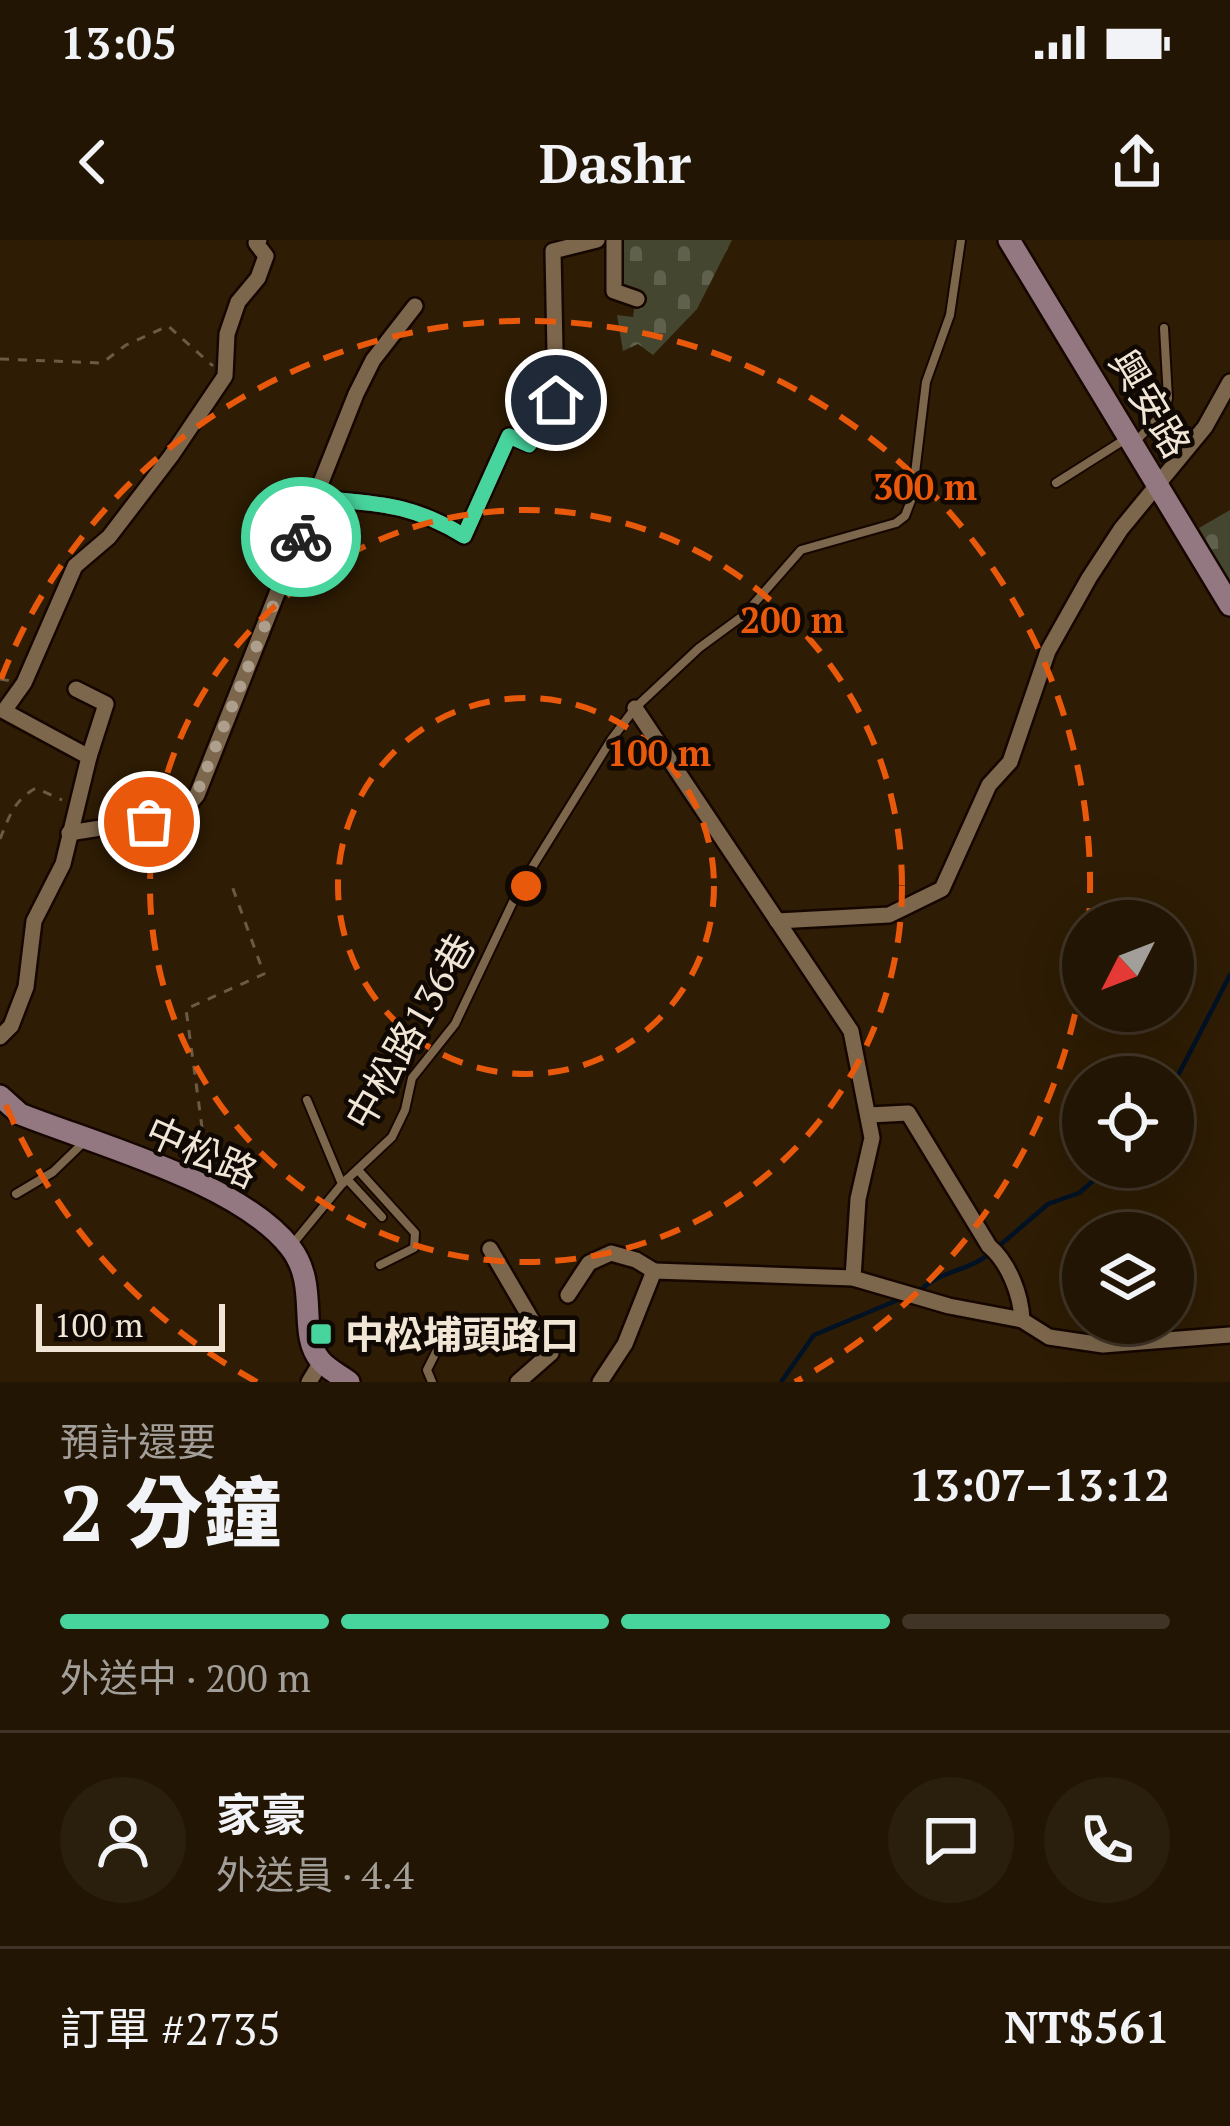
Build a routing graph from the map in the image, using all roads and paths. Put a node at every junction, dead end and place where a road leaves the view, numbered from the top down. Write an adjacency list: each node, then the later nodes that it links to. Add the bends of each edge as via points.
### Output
1 (259, 240): 10 (street, via 266,256 227,334)
2 (597, 240): 15 (street, via 553,250 556,400 529,445 509,436 464,536 402,507)
3 (614, 240): 6 (street, via 614,291)
4 (961, 240): 18 (lane, 中松路136巷, via 904,516 801,550 744,615)
5 (1009, 240): 12 (street, 興安路)
6 (637, 298)
7 (415, 306): 15 (street, via 373,360)
8 (1164, 328): 12 (lane, via 1165,411)
9 (0, 359): 10 (path, via 102,364 169,326)
10 (225, 376): 19 (street, via 109,537 75,566 4,711)
11 (1230, 382): 14 (street)
12 (1132, 440): 13 (lane); 14 (street, 興安路)
13 (1057, 483)
14 (1158, 484): 16 (street, 興安路); 24 (street, via 1048,651 1010,762 989,784 942,889 890,915)
15 (317, 498): 21 (street, via 196,795 170,817)
16 (1230, 605)
17 (76, 689): 19 (street, via 106,704)
18 (635, 708): 24 (street); 30 (lane, 中松路136巷, via 520,887 454,1024 412,1078 392,1137)
19 (89, 757): 20 (street)
20 (75, 808): 21 (street); 22 (path, via 36,788 14,804)
21 (69, 833): 25 (street, via 34,922 26,987)
22 (0, 839)
23 (232, 886): 32 (path, via 264,974 186,1009)
24 (777, 921): 28 (street, via 851,1031)
25 (0, 1037)
26 (0, 1096): 29 (street, 中松路, via 20,1114)
27 (307, 1100): 31 (lane)
28 (869, 1115): 39 (street); 41 (street, via 908,1113 998,1254 1022,1301)
29 (86, 1140): 32 (street, 中松路); 33 (lane)
30 (358, 1170): 31 (lane, 中松路136巷); 37 (lane, via 416,1233 414,1248)
31 (344, 1182): 34 (lane); 35 (lane, 中松路136巷)
32 (202, 1184): 35 (street, 中松路, via 248,1206)
33 (16, 1194)
34 (382, 1217)
35 (290, 1247): 44 (street, 中松路, via 309,1283)
36 (490, 1249): 47 (street, via 551,1353)
37 (380, 1265)
38 (654, 1271): 39 (street); 40 (street, via 610,1253 590,1263); 48 (street)
39 (853, 1279): 41 (street)
40 (568, 1295)
41 (1022, 1320): 43 (street, via 1049,1337 1103,1345)
42 (478, 1321): 46 (lane, via 436,1352 427,1370)
43 (1230, 1335)
44 (315, 1372): 45 (street, 中松路)
45 (349, 1382)
46 (432, 1382)
47 (518, 1382)
48 (600, 1382)

